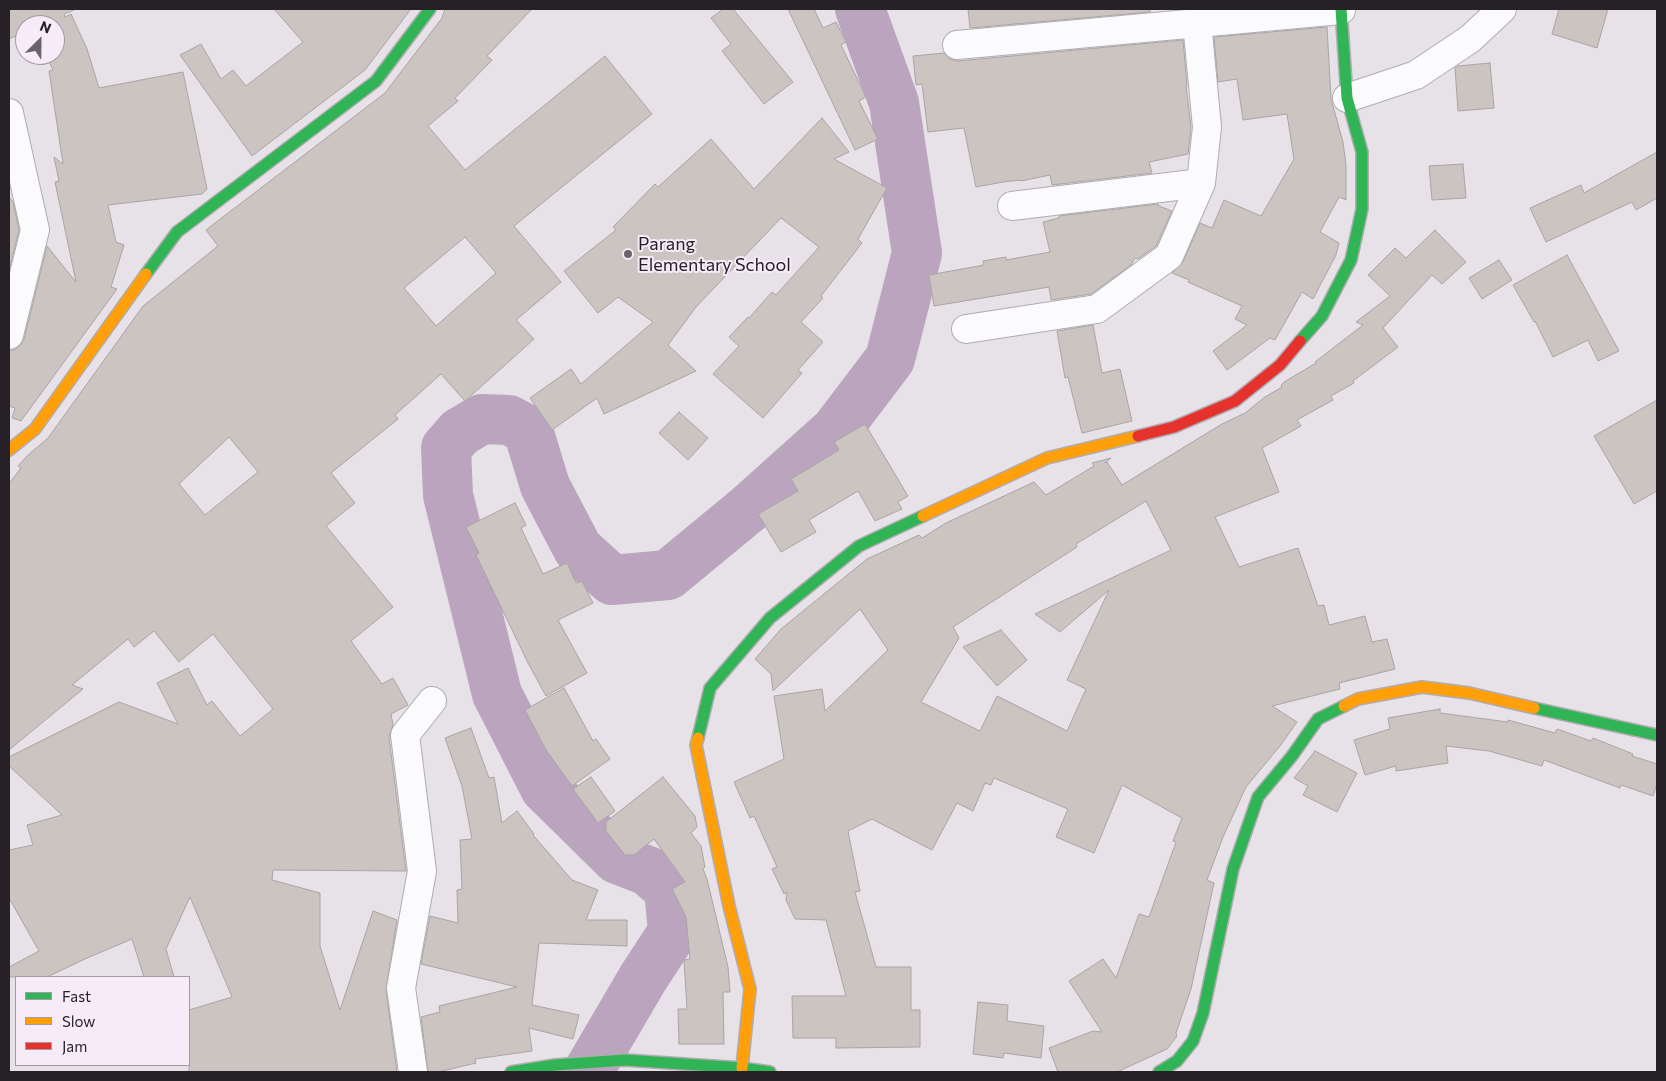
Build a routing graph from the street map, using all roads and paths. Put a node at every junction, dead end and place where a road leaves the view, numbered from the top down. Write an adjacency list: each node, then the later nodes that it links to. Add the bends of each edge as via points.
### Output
1 (430, 9): 13 (street, via 376,81 177,232 35,429)
2 (1341, 9): 4 (street); 6 (street)
3 (1502, 9): 6 (street, via 1470,38 1416,75)
4 (1197, 23): 5 (street); 9 (street, via 1207,127)
5 (957, 45)
6 (1347, 98): 16 (street, via 1362,152 1362,209 1351,260 1322,316 1280,365 1234,401 1174,427 1047,458 859,546 770,618 710,688 696,745 729,906 750,989)
7 (9, 113): 8 (street)
8 (13, 153): 12 (street, via 35,230)
9 (1201, 183): 10 (street); 11 (street, via 1169,256 1097,308)
10 (1012, 206)
11 (966, 329)
12 (9, 335)
13 (9, 450)
14 (432, 701): 17 (street, via 405,735 422,871 400,988)
15 (1657, 735): 20 (street, via 1469,693 1422,687 1358,699 1318,719 1258,797 1232,869 1204,1013 1193,1041 1177,1061)
16 (742, 1068): 18 (street, via 625,1060); 19 (street)
17 (413, 1072)
18 (512, 1072)
19 (770, 1072)
20 (1159, 1072)

